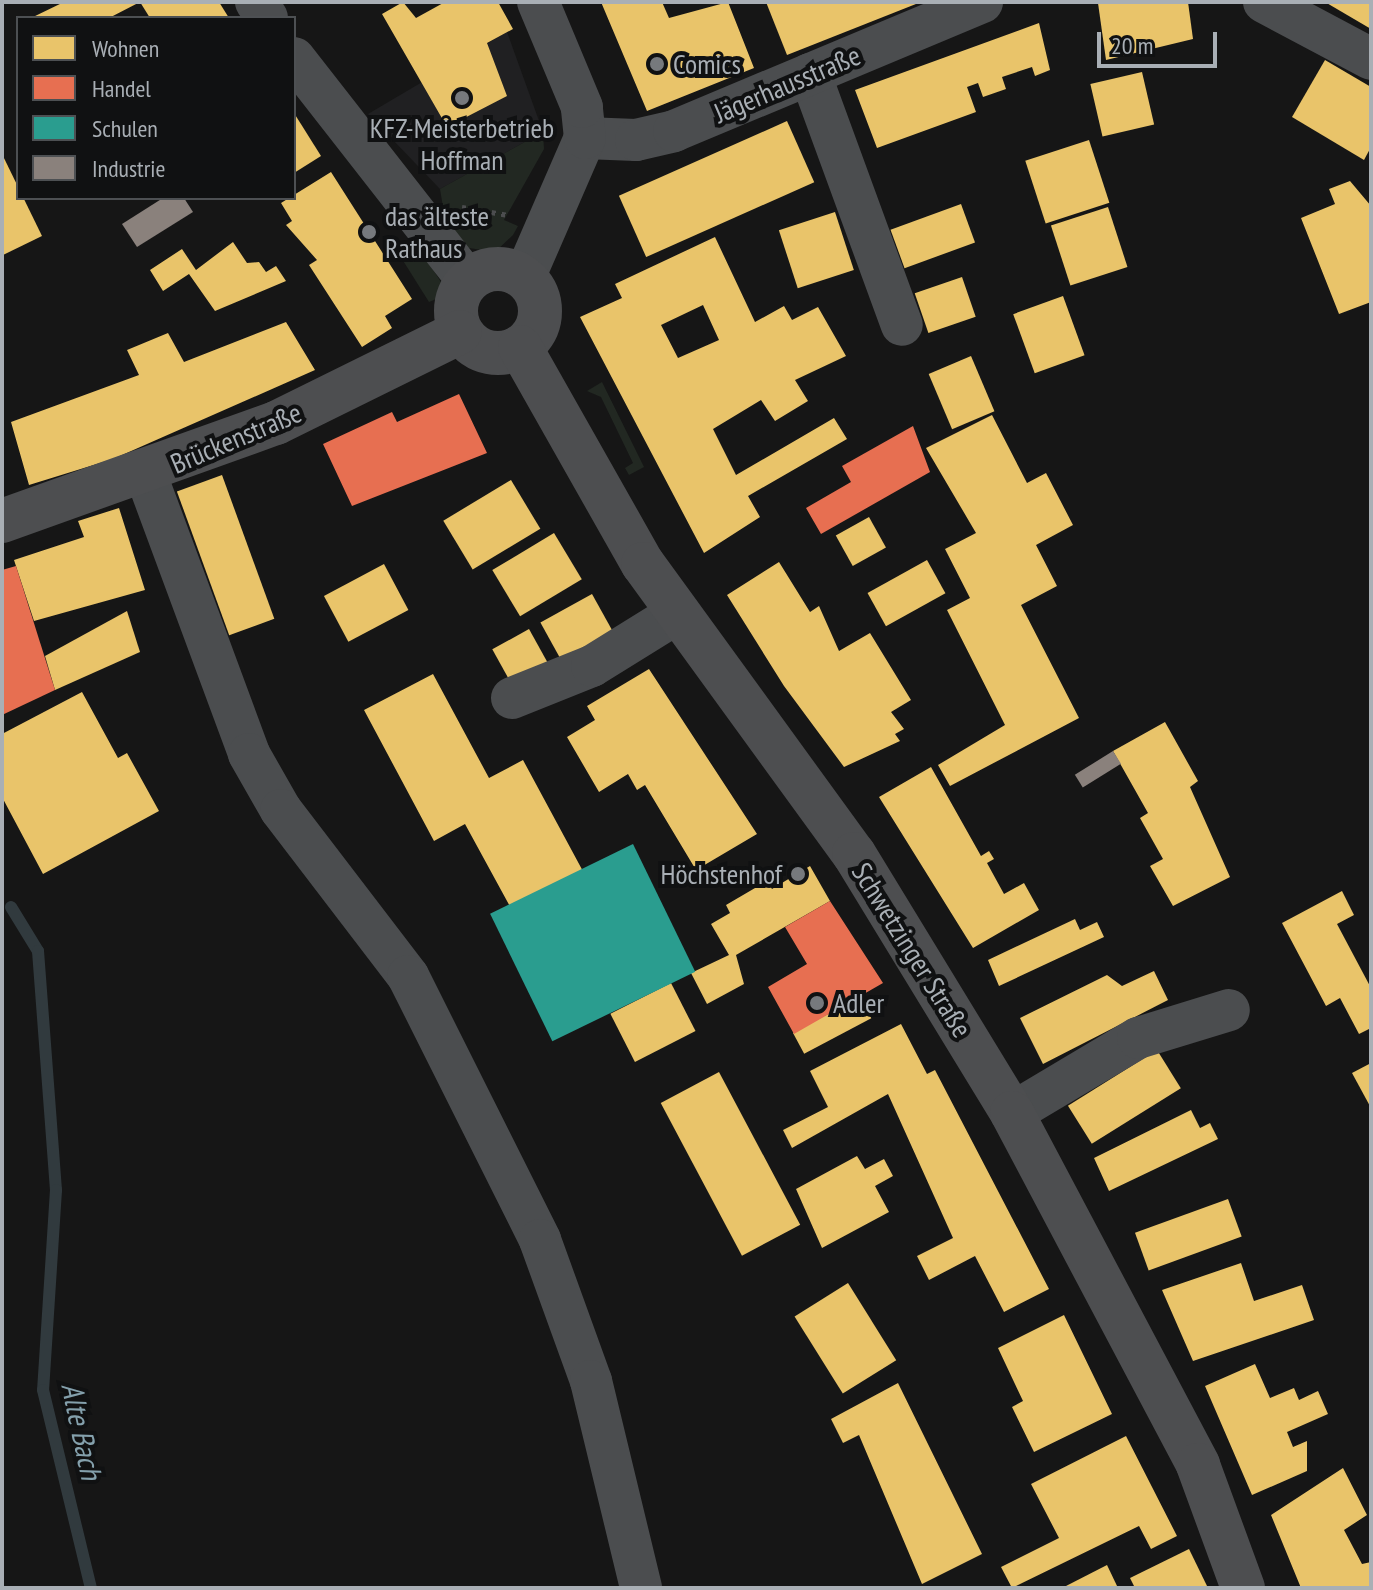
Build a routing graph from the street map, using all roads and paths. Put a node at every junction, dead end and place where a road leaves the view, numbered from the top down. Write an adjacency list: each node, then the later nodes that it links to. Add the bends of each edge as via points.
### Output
1 (538, 2): 7 (street, via 582,107)
2 (982, 2): 6 (street, Jägerhausstraße)
3 (1264, 2): 4 (street)
4 (1371, 59)
5 (296, 61): 8 (street)
6 (810, 74): 7 (street, Jägerhausstraße, via 674,131 636,140); 12 (street)
7 (585, 138): 9 (street)
8 (422, 222): 9 (path, via 458,207 507,215); 11 (street)
9 (549, 233): 10 (street)
10 (524, 278): 11 (main road, via 495,269); 14 (main road, via 540,314)
11 (468, 281): 13 (main road, via 455,305)
12 (902, 325)
13 (460, 332): 14 (main road, via 487,353); 15 (main road, Brückenstraße, via 276,423)
14 (520, 347): 17 (main road, Schwetzinger Straße, via 643,564)
15 (146, 475): 16 (main road, Brückenstraße); 21 (street, via 249,754 281,810 408,976 540,1240 591,1381)
16 (2, 521)
17 (679, 612): 18 (street, via 592,666); 20 (main road, Schwetzinger Straße, via 854,854)
18 (512, 698)
19 (1229, 1010): 20 (street, via 1138,1038)
20 (1012, 1113): 22 (main road, Schwetzinger Straße, via 1191,1450)
21 (641, 1588)
22 (1243, 1588)

